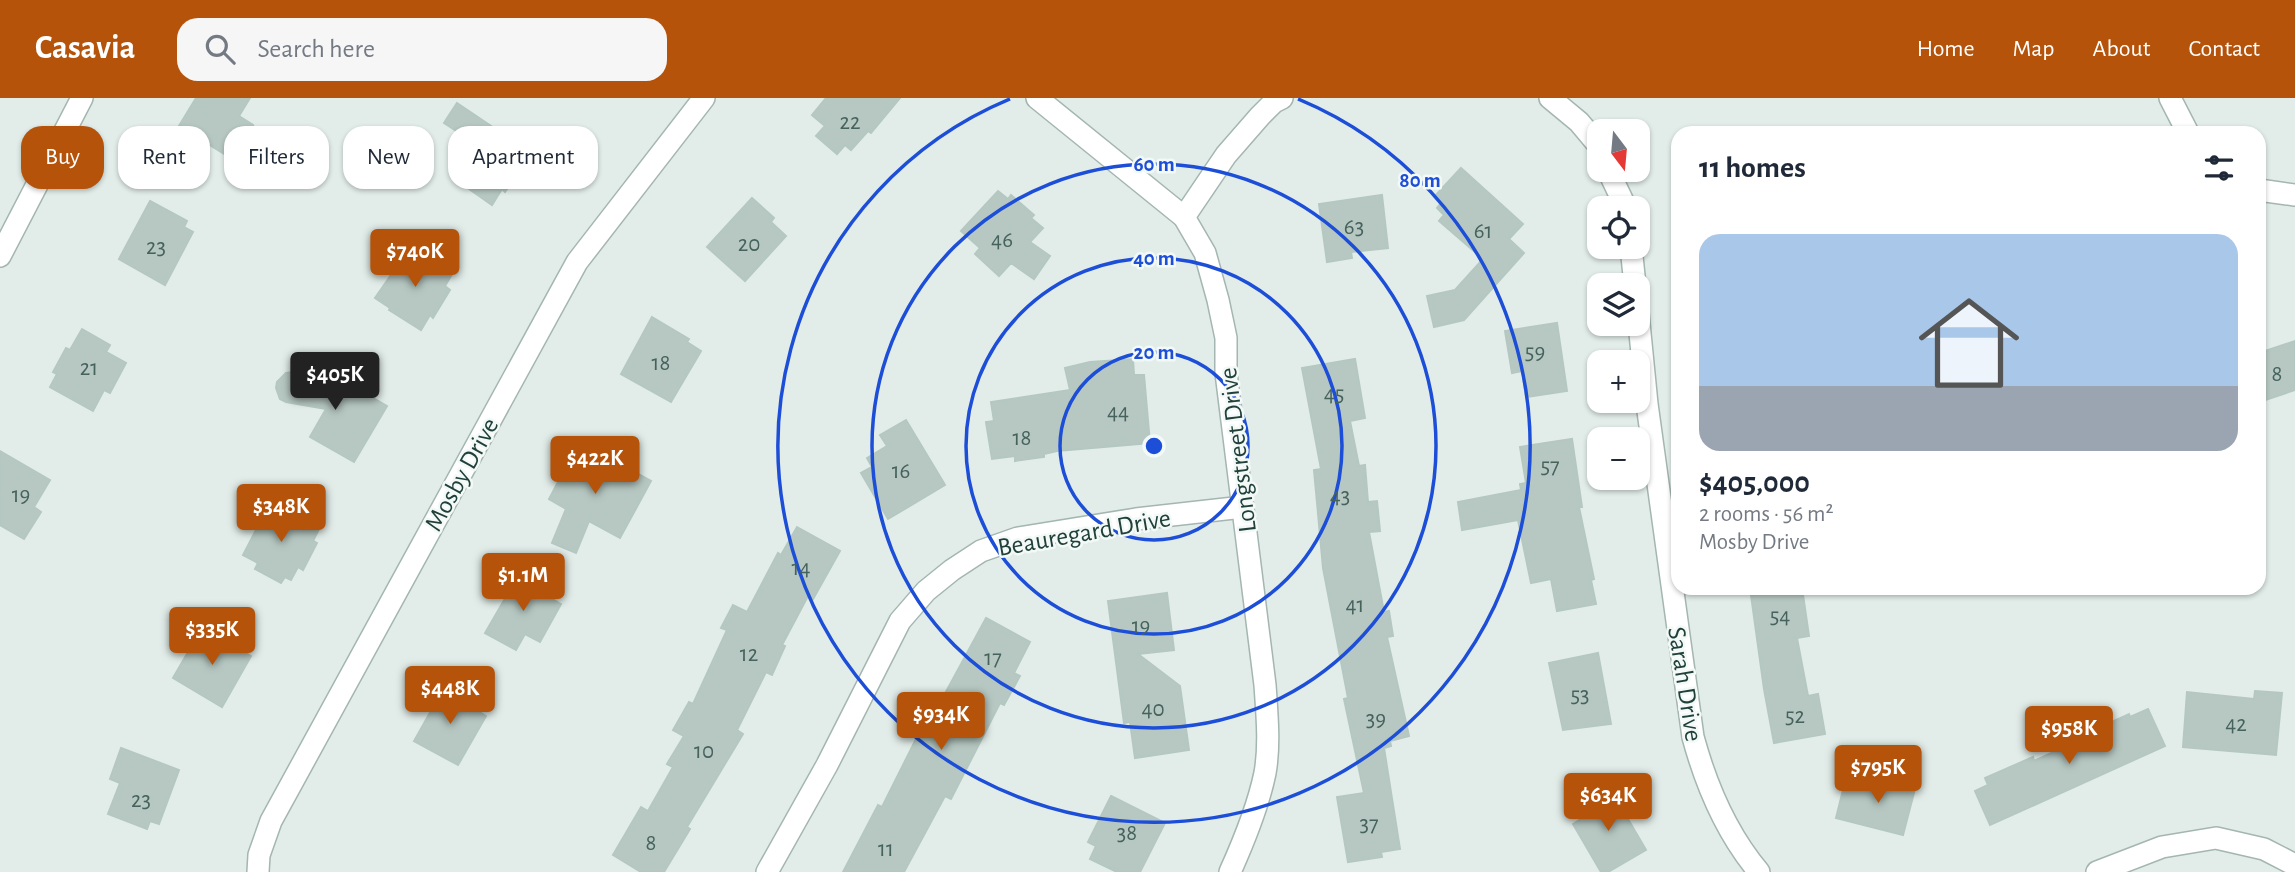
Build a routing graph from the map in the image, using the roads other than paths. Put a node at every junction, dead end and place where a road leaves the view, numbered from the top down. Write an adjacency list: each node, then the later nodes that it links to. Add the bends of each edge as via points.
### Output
1 (82, 98): 12 (street)
2 (704, 98): 18 (street, Mosby Drive, via 577,262 271,821)
3 (1037, 98): 11 (street, Longstreet Drive)
4 (1282, 98): 11 (street, via 1226,155)
5 (2170, 98): 7 (street)
6 (1554, 99): 8 (street)
7 (2184, 126)
8 (1587, 132)
9 (2266, 191): 10 (street)
10 (2295, 195)
11 (1184, 216): 14 (street, Longstreet Drive, via 1205,253 1226,338 1226,373)
12 (0, 256)
13 (1640, 336): 15 (street, Sarah Drive)
14 (1243, 507): 19 (street, Beauregard Drive, via 1018,538 981,551 951,570 900,621); 20 (street, Longstreet Drive, via 1268,728 1265,773)
15 (1671, 578)
16 (1673, 595): 21 (street, Sarah Drive, via 1701,768 1728,827)
17 (2295, 865): 22 (street, via 2264,849 2216,838 2162,847)
18 (258, 872)
19 (767, 872)
20 (1230, 872)
21 (1759, 872)
22 (2097, 872)

